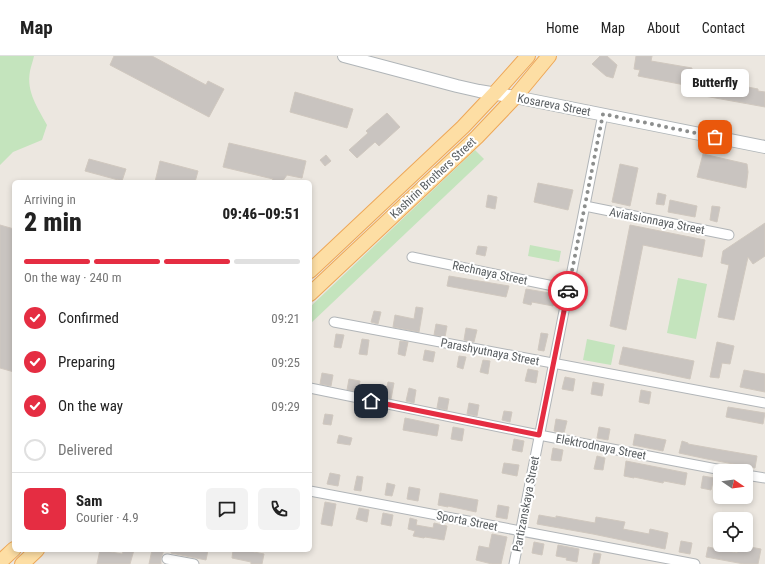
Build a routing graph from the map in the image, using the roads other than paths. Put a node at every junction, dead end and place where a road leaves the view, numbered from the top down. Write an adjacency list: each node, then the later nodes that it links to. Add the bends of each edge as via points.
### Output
1 (344, 56): 4 (street, Kosareva Street)
2 (528, 56): 4 (main road, Kashirin Brothers Street)
3 (549, 56): 5 (main road, Kashirin Brothers Street)
4 (495, 94): 5 (street, Kosareva Street); 11 (main road, Kashirin Brothers Street)
5 (516, 97): 6 (street, Kosareva Street); 13 (main road, Kashirin Brothers Street)
6 (603, 114): 7 (street, Kosareva Street); 8 (street, Partizanskaya Street)
7 (765, 147)
8 (584, 206): 9 (street, Aviatsionnaya Street); 12 (street, Partizanskaya Street)
9 (729, 235)
10 (412, 257): 12 (street, Rechnaya Street)
11 (312, 269)
12 (568, 289): 15 (street, Partizanskaya Street)
13 (312, 292)
14 (334, 322): 15 (street, Parashyutnaya Street)
15 (553, 364): 17 (street, Parashyutnaya Street); 18 (street, Partizanskaya Street)
16 (312, 388): 18 (street, Elektrodnaya Street)
17 (765, 403)
18 (539, 435): 19 (street, Elektrodnaya Street); 23 (street, Partizanskaya Street)
19 (713, 468)
20 (753, 476): 21 (street)
21 (765, 478)
22 (312, 491): 23 (street, Sporta Street)
23 (520, 531): 30 (street, Partizanskaya Street); 31 (street, Sporta Street)
24 (12, 551): 27 (main road)
25 (35, 552): 28 (main road)
26 (168, 558): 29 (street)
27 (0, 562)
28 (22, 564)
29 (194, 564)
30 (514, 564)
31 (695, 564)

